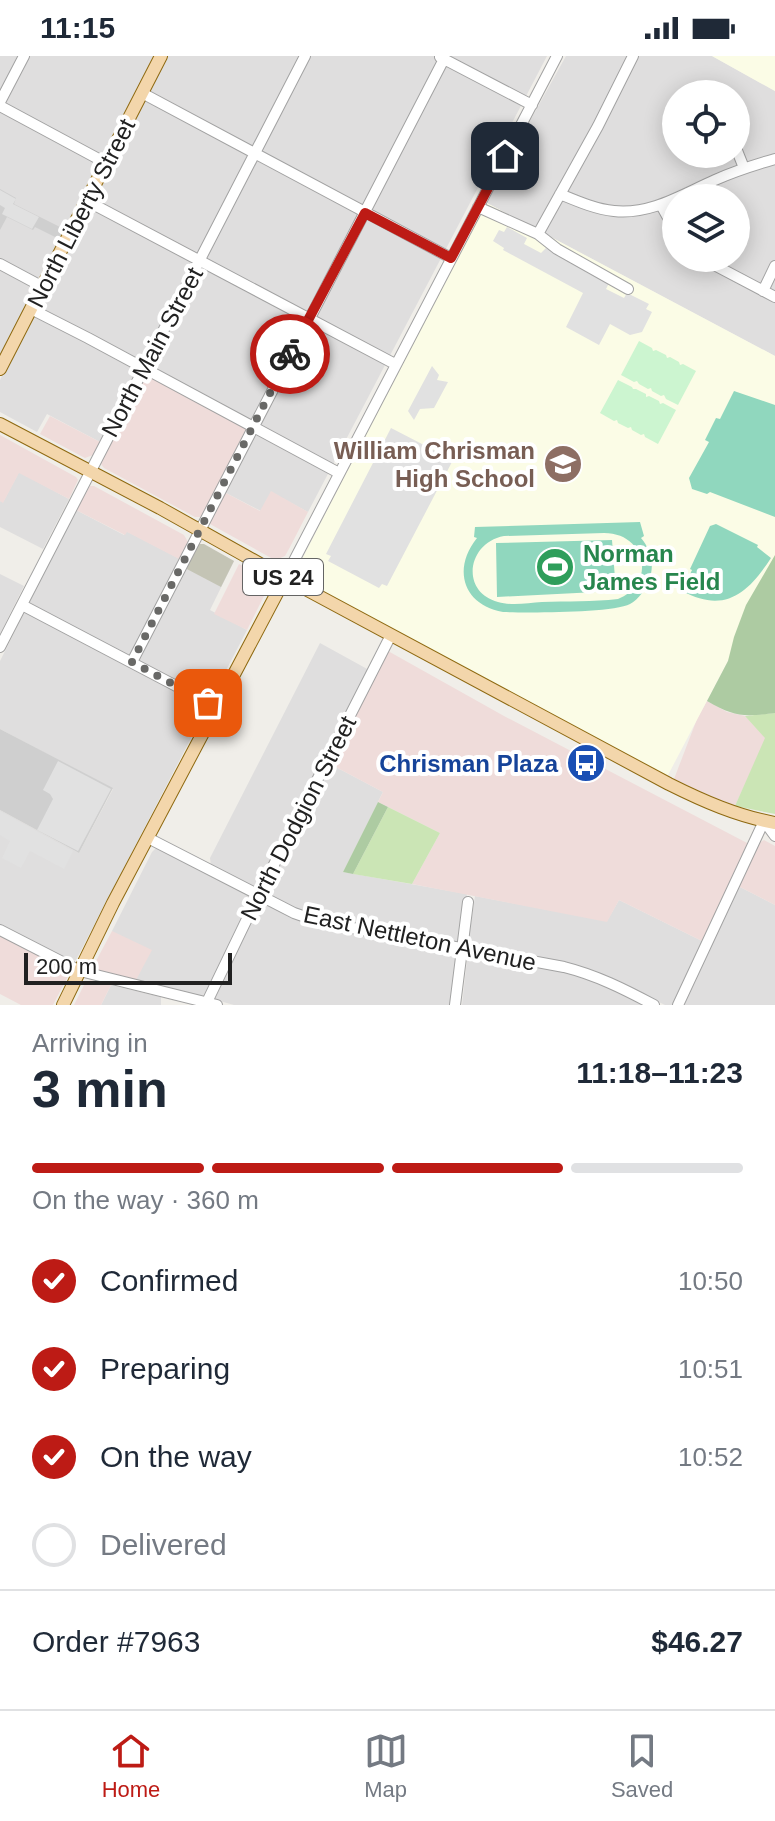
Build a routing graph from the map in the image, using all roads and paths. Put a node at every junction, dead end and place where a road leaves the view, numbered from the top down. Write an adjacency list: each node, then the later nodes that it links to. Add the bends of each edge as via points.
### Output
1 (24, 56): 8 (street)
2 (161, 56): 7 (main road, North Liberty Street)
3 (305, 56): 10 (street, North Main Street)
4 (557, 56): 9 (street)
5 (633, 56): 15 (street)
6 (441, 58): 9 (street); 19 (street)
7 (142, 93): 10 (street); 12 (main road, North Liberty Street)
8 (0, 104): 12 (street)
9 (532, 105): 18 (street)
10 (256, 154): 19 (street); 22 (street, North Main Street)
11 (775, 159): 13 (street)
12 (106, 163): 16 (main road, North Liberty Street)
13 (750, 166)
14 (744, 168): 17 (street)
15 (560, 194): 17 (street, via 614,211); 20 (street)
16 (87, 201): 22 (street); 26 (main road, North Liberty Street)
17 (661, 205)
18 (478, 207): 20 (street); 21 (street)
19 (365, 213): 21 (street); 31 (street)
20 (538, 234): 27 (street)
21 (451, 258): 32 (street)
22 (200, 260): 31 (street); 33 (street, North Main Street)
23 (0, 264): 26 (street)
24 (775, 266): 28 (street)
25 (727, 272): 28 (street)
26 (43, 287): 30 (main road, North Liberty Street)
27 (628, 289)
28 (763, 291): 29 (street)
29 (775, 297)
30 (31, 309): 33 (street); 34 (main road, North Liberty Street)
31 (309, 318): 32 (street); 36 (street)
32 (395, 364): 38 (street)
33 (144, 368): 36 (street); 37 (street, North Main Street)
34 (0, 369)
35 (0, 424): 37 (main road, US 24)
36 (253, 426): 38 (street); 39 (street)
37 (90, 472): 39 (main road, US 24); 41 (street, North Main Street)
38 (339, 473): 40 (street)
39 (199, 530): 40 (main road, US 24); 44 (street)
40 (285, 578): 42 (main road, US 24); 45 (main road)
41 (22, 605): 43 (street, North Main Street); 44 (street)
42 (391, 635): 46 (main road, US 24, via 709,803); 49 (street, North Dodgion Street)
43 (0, 647)
44 (132, 662): 45 (street)
45 (218, 708): 48 (main road)
46 (770, 822): 47 (street); 60 (street)
47 (775, 836)
48 (148, 838): 49 (street, East Nettleton Avenue); 53 (main road)
49 (259, 894): 52 (street, East Nettleton Avenue, via 320,922); 55 (street, North Dodgion Street)
50 (468, 902): 52 (street)
51 (0, 930): 53 (street)
52 (463, 950): 58 (street); 59 (street, East Nettleton Avenue, via 585,973)
53 (80, 971): 54 (street); 56 (main road)
54 (169, 993): 55 (street); 57 (street)
55 (212, 1004)
56 (63, 1005)
57 (164, 1005)
58 (455, 1005)
59 (654, 1005)
60 (678, 1005)

